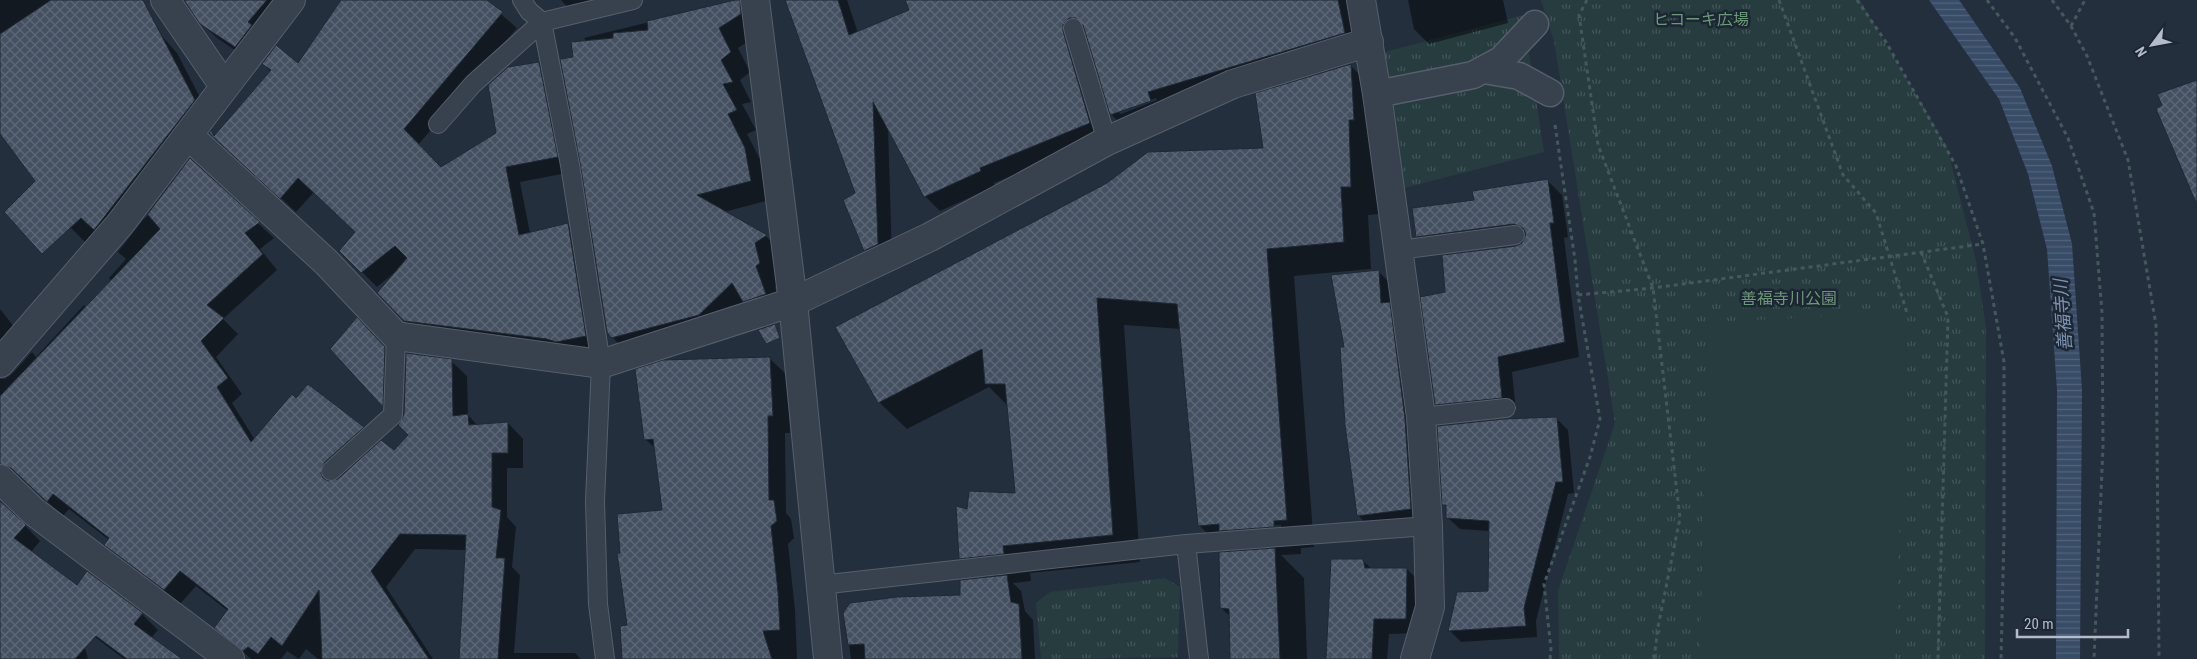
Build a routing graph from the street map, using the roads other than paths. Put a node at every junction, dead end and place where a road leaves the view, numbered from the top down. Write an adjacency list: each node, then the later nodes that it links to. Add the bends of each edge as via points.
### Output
1 (165, 0): 12 (street)
2 (291, 0): 12 (street)
3 (522, 0): 7 (lane)
4 (634, 0): 7 (lane)
5 (755, 0): 20 (street)
6 (1361, 0): 10 (street)
7 (542, 22): 15 (lane, via 473,84); 23 (lane, via 570,165)
8 (1535, 24): 11 (street, via 1501,60)
9 (1073, 28): 17 (lane)
10 (1369, 42): 14 (street); 17 (street, via 1233,84)
11 (1484, 70): 13 (street, via 1519,76); 14 (street)
12 (224, 86): 16 (street)
13 (1550, 93)
14 (1377, 94): 19 (street)
15 (438, 124)
16 (188, 135): 21 (street, via 326,262); 22 (street, via 120,224)
17 (1108, 141): 20 (street, via 930,236)
18 (1515, 235): 19 (lane)
19 (1399, 250): 25 (street)
20 (793, 302): 23 (street); 30 (street)
21 (396, 336): 23 (street); 26 (lane, via 393,415)
22 (0, 362)
23 (601, 364): 32 (lane, via 595,501 598,604)
24 (1506, 408): 25 (lane)
25 (1421, 417): 28 (street)
26 (331, 471)
27 (0, 479): 31 (street, via 33,511)
28 (1428, 526): 29 (lane); 35 (street, via 1430,607)
29 (1186, 544): 30 (lane); 34 (lane)
30 (820, 585): 33 (street)
31 (230, 659)
32 (605, 659)
33 (828, 659)
34 (1199, 659)
35 (1416, 659)

